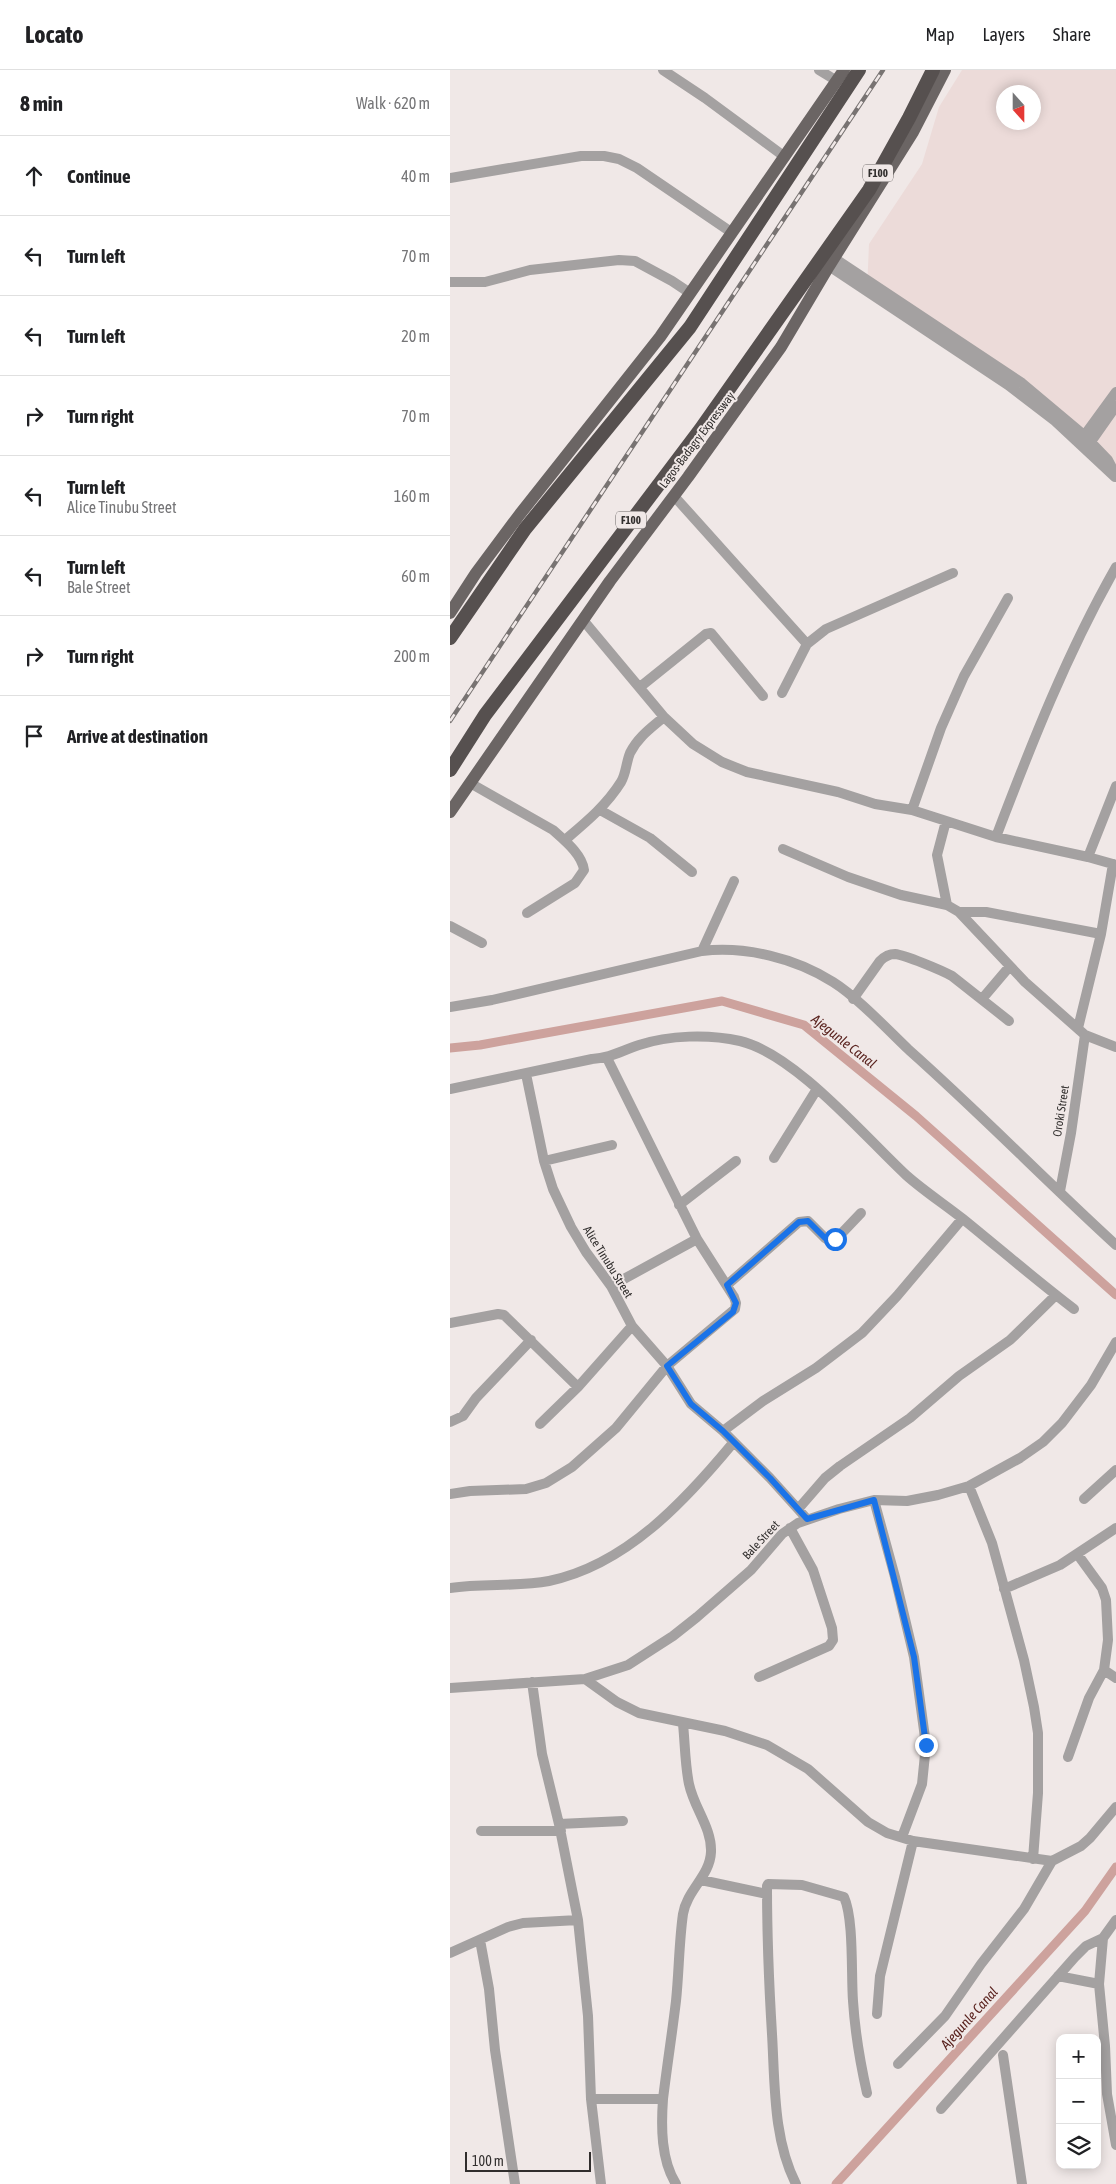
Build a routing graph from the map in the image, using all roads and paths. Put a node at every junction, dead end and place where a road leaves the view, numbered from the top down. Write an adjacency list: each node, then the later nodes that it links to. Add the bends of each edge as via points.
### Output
1 (662, 70): 8 (street)
2 (819, 70): 7 (street)
3 (844, 70): 7 (main road)
4 (858, 70): 24 (highway, via 690,327 525,529)
5 (932, 70): 30 (highway, Lagos-Badagry Expressway / F100, via 869,190 700,430 485,715)
6 (945, 70): 11 (main road, Lagos-Badagry Expressway, via 914,132)
7 (837, 81): 8 (main road)
8 (785, 157): 10 (main road)
9 (450, 178): 10 (street, via 581,156 604,156 637,168)
10 (731, 232): 13 (main road)
11 (832, 262): 16 (street); 18 (main road, Lagos-Badagry Expressway, via 756,386)
12 (450, 282): 13 (street, via 485,282 530,270 619,260 635,261)
13 (690, 293): 22 (main road, via 620,389 515,521)
14 (1116, 392): 16 (street)
15 (1116, 406): 16 (street)
16 (1084, 440): 17 (street, via 1108,460); 17 (street, via 1086,452)
17 (1116, 476)
18 (674, 496): 23 (main road, Lagos-Badagry Expressway); 25 (street)
19 (1116, 567): 37 (street, via 1070,657 1028,752)
20 (953, 573): 25 (street, via 840,622)
21 (1008, 598): 34 (street, via 964,676 941,728)
22 (450, 613)
23 (583, 620): 26 (street); 31 (main road, Lagos-Badagry Expressway)
24 (450, 638)
25 (807, 644): 27 (street)
26 (640, 687): 28 (street, via 711,632); 29 (street)
27 (782, 693)
28 (763, 696)
29 (664, 717): 33 (street, via 642,734 630,754 621,782); 34 (street, via 700,749 738,769 875,804)
30 (450, 770)
31 (470, 783): 35 (main road, Lagos-Badagry Expressway); 38 (street, via 541,822)
32 (1116, 786): 40 (street)
33 (600, 810): 38 (street); 42 (street, via 650,838)
34 (912, 810): 36 (street)
35 (450, 812)
36 (946, 821): 37 (street); 44 (street, via 937,856)
37 (996, 837): 40 (street)
38 (565, 840): 46 (street, via 584,864 582,876)
39 (783, 849): 44 (street, via 848,877 901,895)
40 (1088, 857): 41 (street)
41 (1114, 864): 48 (street, Oroki Street)
42 (692, 872)
43 (734, 881): 50 (street)
44 (947, 905): 45 (street)
45 (959, 912): 48 (street, via 986,912); 51 (street)
46 (527, 913)
47 (450, 926): 49 (street)
48 (1101, 934): 56 (street, Oroki Street)
49 (482, 943)
50 (702, 951): 52 (street, via 722,949 775,958 833,982); 54 (street)
51 (1010, 966): 53 (street); 56 (street)
52 (853, 999): 53 (street, via 880,961 894,954 942,971); 66 (street)
53 (982, 999): 55 (street)
54 (450, 1007)
55 (1009, 1021)
56 (1082, 1032): 57 (street); 66 (street, Oroki Street, via 1071,1133)
57 (1116, 1047)
58 (607, 1058): 59 (street); 60 (street, via 640,1044 668,1039 706,1037 739,1041 772,1056); 67 (street)
59 (526, 1074): 61 (street); 64 (street, Alice Tinubu Street)
60 (816, 1089): 63 (street); 69 (street, via 906,1175)
61 (450, 1090)
62 (612, 1145): 64 (street)
63 (774, 1158)
64 (544, 1161): 73 (street, Alice Tinubu Street, via 571,1226)
65 (736, 1161): 67 (street)
66 (1060, 1191): 71 (street)
67 (679, 1205): 70 (street)
68 (861, 1213): 72 (street, via 830,1241 808,1221 799,1222)
69 (962, 1218): 74 (street); 84 (street, via 897,1296 862,1332 816,1368)
70 (697, 1239): 72 (street); 73 (street)
71 (1116, 1245)
72 (727, 1285): 80 (street, via 736,1303 733,1312)
73 (611, 1286): 77 (street, Alice Tinubu Street)
74 (1056, 1295): 75 (street); 91 (street, via 1010,1340 959,1376 910,1418 825,1478)
75 (1074, 1309)
76 (450, 1323): 78 (street, via 504,1314)
77 (632, 1326): 80 (street, Alice Tinubu Street); 81 (street)
78 (531, 1340): 81 (street); 82 (street, via 463,1416)
79 (1115, 1346): 87 (street, Bale Street, via 1076,1405 1043,1442)
80 (667, 1366): 84 (street, Alice Tinubu Street, via 691,1404); 88 (street, via 610,1433 572,1467 546,1483 526,1489)
81 (578, 1387): 83 (street)
82 (450, 1422)
83 (540, 1424)
84 (723, 1431): 85 (street, Alice Tinubu Street)
85 (733, 1443): 91 (street, Alice Tinubu Street); 96 (street, via 667,1516 596,1565 548,1581)
86 (1116, 1470): 89 (street)
87 (969, 1486): 90 (street, Bale Street, via 907,1501); 97 (street, via 992,1543)
88 (450, 1494)
89 (1084, 1499)
90 (874, 1500): 92 (street, Bale Street); 110 (street, via 914,1657 926,1745 922,1784)
91 (799, 1508): 92 (street, Alice Tinubu Street)
92 (807, 1519): 93 (street, Bale Street)
93 (790, 1528): 99 (street, via 813,1570 834,1640 829,1646); 101 (street, Bale Street, via 728,1592 673,1636 628,1665)
94 (1116, 1528): 95 (street)
95 (1078, 1554): 97 (street); 98 (street, via 1102,1588 1106,1600 1108,1640)
96 (450, 1588)
97 (1004, 1589): 112 (street, via 1024,1660 1038,1733 1038,1793)
98 (1104, 1670): 100 (street); 105 (street, via 1089,1698)
99 (759, 1677)
100 (1116, 1678)
101 (586, 1679): 102 (street, Bale Street); 104 (street, via 617,1702 639,1713)
102 (532, 1682): 103 (street, Bale Street); 108 (street, via 542,1754)
103 (450, 1688)
104 (683, 1724): 110 (street, via 725,1730 767,1745 808,1769 868,1822 886,1833); 114 (street, via 689,1785 711,1842 712,1854)
105 (1068, 1757)
106 (1116, 1807): 113 (street, via 1090,1838)
107 (623, 1821): 108 (street)
108 (560, 1827): 109 (street); 116 (street)
109 (481, 1830)
110 (902, 1837): 111 (street)
111 (913, 1841): 112 (street); 123 (street, via 880,1976)
112 (1032, 1859): 113 (street)
113 (1052, 1862): 125 (street, via 1024,1909 944,2016)
114 (701, 1880): 115 (street); 128 (street, via 684,1913)
115 (767, 1894): 126 (street, via 767,1886 771,1883 802,1886 844,1897 856,2040); 134 (street, via 775,2091 788,2168)
116 (578, 1920): 119 (street, via 523,1923); 127 (street, via 588,2016)
117 (1116, 1920): 118 (street)
118 (1103, 1938): 121 (street, via 1082,1950); 122 (street)
119 (480, 1940): 120 (street); 131 (street)
120 (450, 1953)
121 (1058, 1976): 122 (street); 129 (street)
122 (1099, 1984): 130 (street, via 1107,2094)
123 (877, 2014)
124 (1003, 2055): 135 (street)
125 (898, 2064)
126 (866, 2092)
127 (591, 2099): 128 (street); 132 (street)
128 (663, 2099): 133 (street, via 665,2158)
129 (941, 2109)
130 (1116, 2145)
131 (515, 2184)
132 (601, 2184)
133 (676, 2184)
134 (796, 2184)
135 (1022, 2184)

